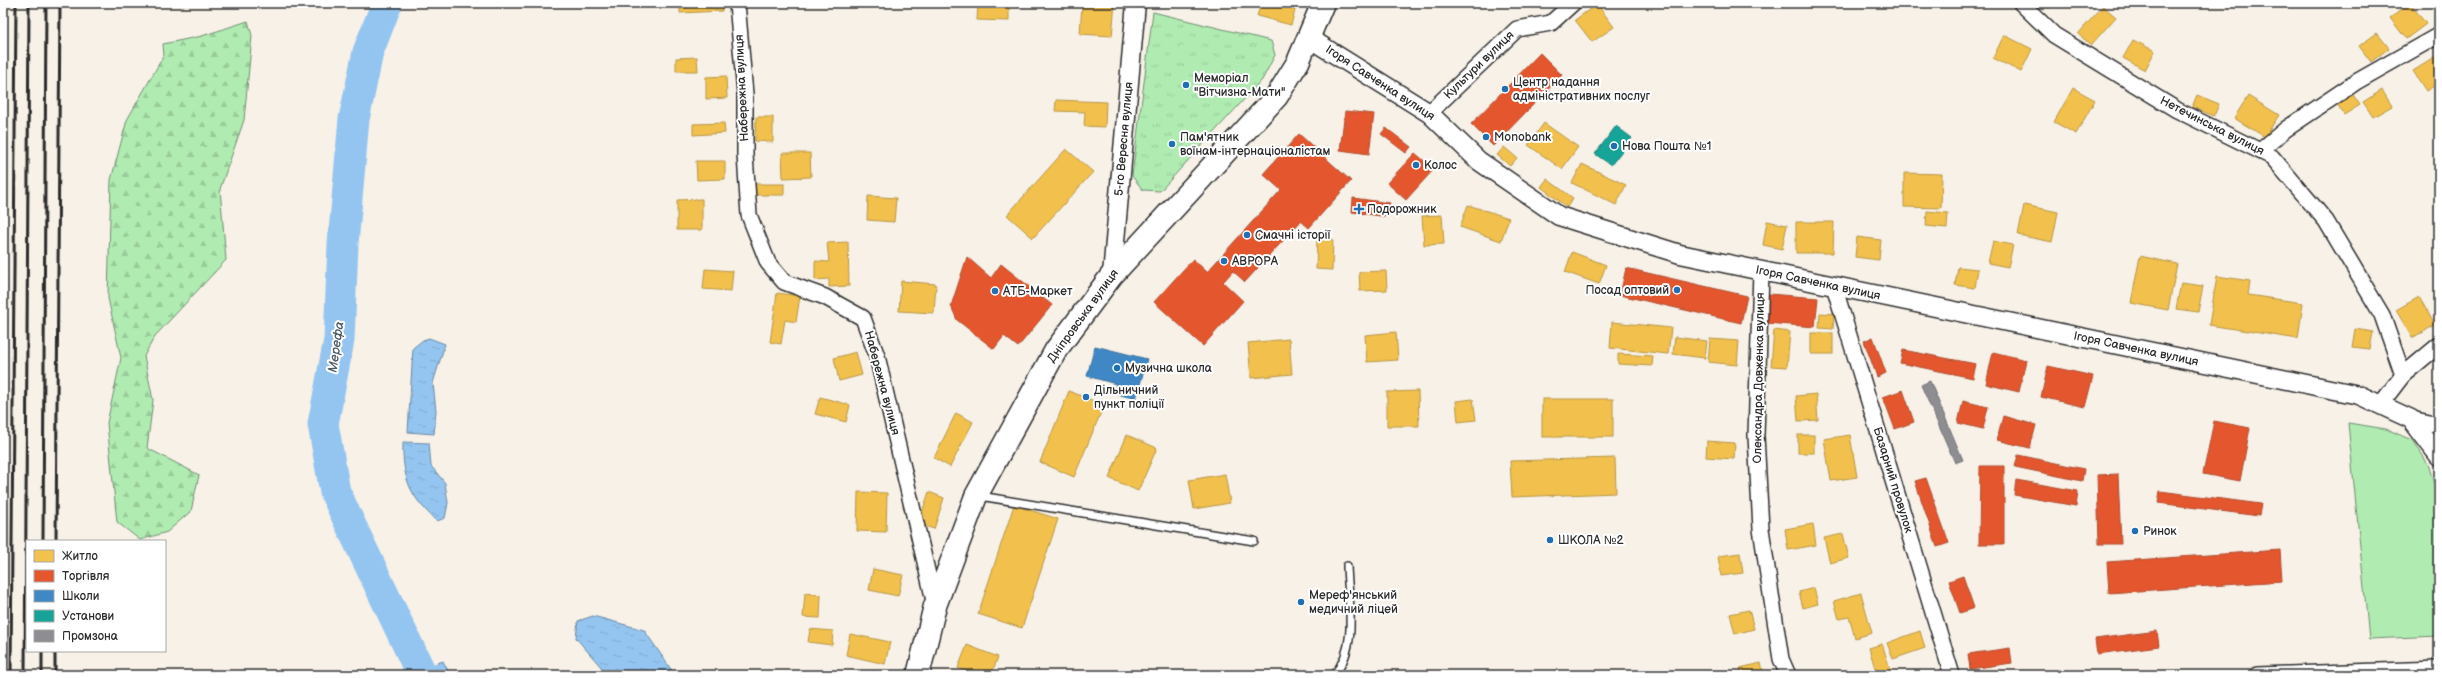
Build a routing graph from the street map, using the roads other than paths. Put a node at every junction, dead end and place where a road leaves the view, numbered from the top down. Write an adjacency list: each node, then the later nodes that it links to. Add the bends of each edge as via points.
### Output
1 (737, 3): 24 (street, Набережна вулиця, via 745,94 745,155 749,215 768,263 784,282 825,297 863,318 877,356)
2 (1136, 3): 11 (street, 5-го Вересня вулиця)
3 (1323, 3): 7 (highway, Дніпровська вулиця)
4 (1573, 3): 8 (street, Культури вулиця, via 1551,23 1517,29)
5 (2021, 3): 9 (street, Нетечинська вулиця, via 2054,35 2177,110)
6 (2439, 35): 9 (street, via 2356,82 2286,129)
7 (1309, 38): 8 (street, Ігоря Савченка вулиця); 11 (highway, Дніпровська вулиця, via 1296,68 1277,96)
8 (1429, 113): 10 (street, Ігоря Савченка вулиця, via 1479,161 1559,216 1680,254)
9 (2260, 151): 16 (street, Нетечинська вулиця, via 2272,157 2326,221 2382,315)
10 (1761, 271): 12 (street, Ігоря Савченка вулиця); 28 (street, Олександра Довженка вулиця, via 1756,436 1761,529 1781,659)
11 (1112, 275): 21 (highway, Дніпровська вулиця, via 1056,350)
12 (1834, 286): 17 (street, Ігоря Савченка вулиця, via 2359,395); 29 (street, Базарний провулок)
13 (2439, 345): 15 (street)
14 (2439, 358): 15 (street)
15 (2422, 362): 16 (street)
16 (2403, 375): 17 (street)
17 (2380, 405): 18 (street, Ігоря Савченка вулиця)
18 (2411, 420): 19 (street); 20 (street)
19 (2439, 425)
20 (2439, 456)
21 (976, 496): 22 (lane); 24 (highway, Дніпровська вулиця)
22 (1254, 541)
23 (1347, 566): 27 (lane, via 1350,646 1341,668)
24 (935, 606): 26 (highway, Дніпровська вулиця)
25 (2439, 669): 30 (street)
26 (918, 675)
27 (1334, 675)
28 (1788, 675)
29 (1952, 675)
30 (2258, 675)

